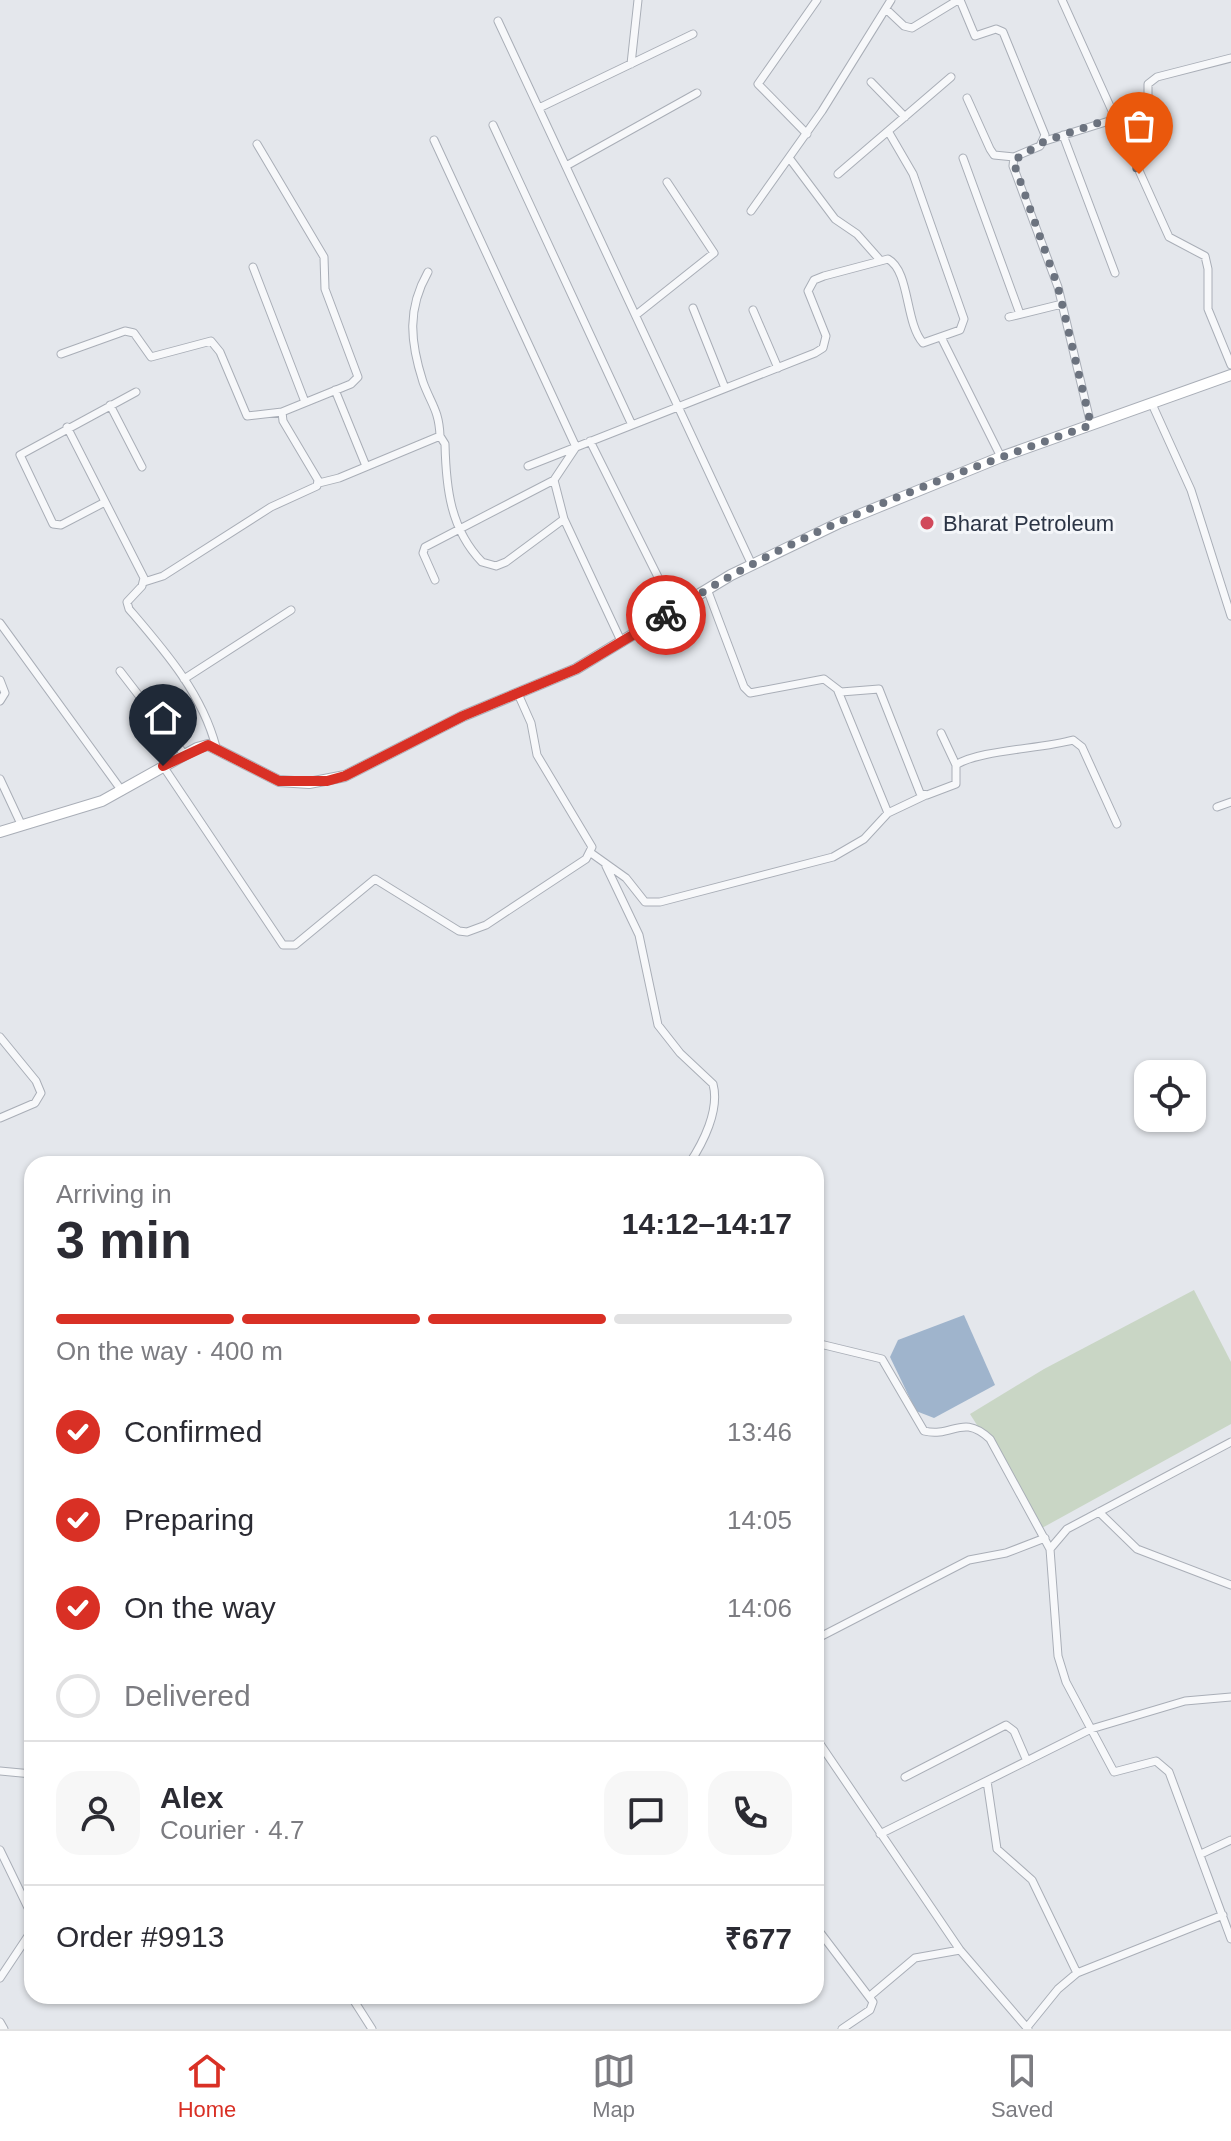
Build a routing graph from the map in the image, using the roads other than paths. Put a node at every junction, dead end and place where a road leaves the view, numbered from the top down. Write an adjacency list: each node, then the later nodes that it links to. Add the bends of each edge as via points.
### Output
1 (638, 0): 10 (street)
2 (817, 0): 20 (street, via 758,81)
3 (891, 0): 6 (street)
4 (959, 0): 6 (street, via 912,28); 23 (street, via 975,36 1003,32)
5 (1062, 0): 17 (street)
6 (886, 9): 20 (street)
7 (498, 21): 15 (street)
8 (693, 34): 10 (street)
9 (1231, 58): 17 (street, via 1157,77 1148,84 1146,108)
10 (631, 64): 15 (street)
11 (951, 77): 16 (street)
12 (871, 82): 16 (street)
13 (697, 93): 28 (street)
14 (967, 98): 25 (street, via 994,155)
15 (539, 108): 28 (street)
16 (905, 117): 19 (street)
17 (1113, 118): 21 (street); 44 (street, via 1169,237 1205,256 1208,309)
18 (493, 125): 55 (street)
19 (888, 131): 29 (street); 42 (street, via 913,174 964,319 960,330)
20 (807, 134): 27 (street)
21 (1063, 135): 23 (street); 35 (street)
22 (434, 140): 60 (street)
23 (1045, 141): 25 (street)
24 (257, 144): 48 (street, via 326,262 323,283 358,377)
25 (1014, 157): 36 (street)
26 (963, 158): 39 (street)
27 (790, 159): 31 (street); 32 (street, via 835,219)
28 (566, 166): 40 (street)
29 (838, 174)
30 (667, 182): 40 (street, via 714,253)
31 (751, 211)
32 (880, 260): 42 (street, via 894,262 898,270 919,338 928,344); 45 (street, via 814,280 808,291 826,336 823,348)
33 (253, 267): 50 (street)
34 (428, 272): 58 (street, via 411,319 420,368 439,414)
35 (1115, 273)
36 (1062, 304): 39 (street); 56 (street)
37 (693, 308): 47 (street)
38 (753, 310): 45 (street)
39 (1020, 314): 41 (street)
40 (636, 315): 53 (street)
41 (1009, 317)
42 (942, 339): 61 (street)
43 (61, 354): 54 (street, via 125,331 134,333 151,357 211,341 247,416)
44 (1231, 365)
45 (778, 368): 47 (street)
46 (1231, 375): 51 (main road)
47 (725, 388): 53 (street)
48 (335, 390): 50 (street); 62 (street)
49 (136, 392): 52 (street)
50 (305, 402): 54 (street)
51 (1152, 404): 56 (main road); 76 (street, via 1191,490)
52 (110, 405): 57 (street); 64 (street)
53 (679, 406): 55 (street); 70 (street)
54 (282, 412): 66 (street)
55 (632, 425): 59 (street)
56 (1091, 425): 61 (main road)
57 (67, 427): 67 (street); 67 (street, via 20,455 38,496 56,526)
58 (440, 436): 62 (street); 69 (street)
59 (590, 441): 60 (street); 74 (street)
60 (576, 447): 63 (street); 65 (street)
61 (1001, 457): 70 (main road)
62 (366, 466): 66 (street)
63 (528, 466)
64 (142, 467)
65 (554, 480): 68 (street); 69 (street)
66 (319, 483): 72 (street, via 163,576)
67 (105, 502): 72 (street)
68 (564, 519): 69 (street, via 496,566 476,556); 78 (street)
69 (459, 528): 71 (street, via 423,550)
70 (752, 565): 73 (main road)
71 (435, 580)
72 (144, 582): 80 (street, via 127,602 129,609)
73 (707, 589): 74 (main road); 82 (street, via 746,691 755,694 824,679)
74 (674, 609): 78 (main road)
75 (291, 610): 80 (street)
76 (1231, 616)
77 (0, 623): 91 (street)
78 (622, 643): 83 (main road)
79 (120, 671): 87 (street)
80 (184, 679): 86 (street, via 206,715)
81 (0, 680): 84 (street, via 5,693)
82 (838, 691): 92 (street, via 879,689 918,790); 95 (street)
83 (519, 696): 86 (main road, via 463,716 327,781 279,781); 99 (street, via 537,755 591,841)
84 (0, 701)
85 (941, 733): 88 (street)
86 (216, 747): 87 (main road)
87 (184, 754): 89 (main road)
88 (956, 765): 92 (street, via 956,784); 97 (street, via 976,756 1077,741)
89 (163, 766): 91 (main road); 99 (street, via 288,947 305,939 375,879 459,931 476,930)
90 (0, 779): 96 (street)
91 (122, 791): 96 (main road)
92 (927, 795): 95 (street)
93 (1231, 802): 94 (street)
94 (1217, 807)
95 (888, 813): 100 (street, via 864,839 833,857 660,902 645,902 626,878)
96 (21, 824): 98 (main road)
97 (1117, 824)
98 (0, 832)
99 (591, 853): 100 (street)
100 (605, 864): 103 (street, via 639,935 658,1025 708,1077 715,1092 709,1122)
101 (0, 1037): 102 (street, via 41,1093 35,1103)
102 (0, 1118)
103 (693, 1156)
104 (824, 1345): 107 (street, via 882,1359 924,1431 965,1425 980,1430)
105 (1231, 1442): 106 (street)
106 (1099, 1512): 108 (street, via 1067,1529); 109 (street, via 1137,1549)
107 (1045, 1538): 108 (street); 110 (street, via 969,1560)
108 (1050, 1549): 112 (street, via 1061,1669)
109 (1231, 1585)
110 (824, 1635)
111 (1231, 1697): 112 (street, via 1185,1701)
112 (1091, 1729): 114 (street); 122 (street, via 1114,1772 1148,1761 1163,1765)
113 (824, 1750): 119 (street)
114 (1027, 1761): 117 (street, via 1006,1725); 118 (street)
115 (0, 1771): 116 (street)
116 (24, 1773)
117 (905, 1777)
118 (987, 1781): 119 (street); 129 (street, via 997,1849 1032,1880)
119 (880, 1834): 128 (street)
120 (1231, 1840): 122 (street)
121 (0, 1850): 123 (street)
122 (1201, 1854): 124 (street)
123 (24, 1900)
124 (1223, 1915): 126 (street); 129 (street)
125 (824, 1937): 131 (street)
126 (1231, 1939)
127 (24, 1942): 130 (street)
128 (960, 1950): 131 (street, via 915,1958); 134 (street)
129 (1077, 1973): 134 (street)
130 (0, 1978)
131 (870, 1996): 137 (street, via 873,2007)
132 (356, 2004): 136 (street)
133 (0, 2022): 135 (street)
134 (1028, 2028)
135 (4, 2029)
136 (372, 2029)
137 (842, 2029)

